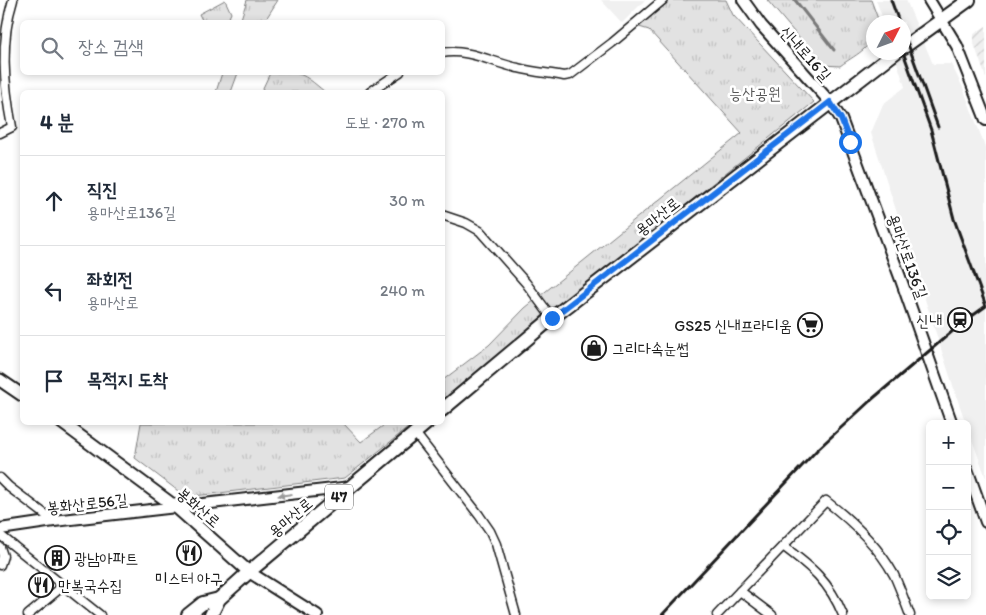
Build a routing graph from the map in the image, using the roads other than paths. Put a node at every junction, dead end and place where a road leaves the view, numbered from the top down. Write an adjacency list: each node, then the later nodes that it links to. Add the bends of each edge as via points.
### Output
1 (14, 0): 14 (street, via 7,18 3,70 12,127)
2 (662, 0): 8 (street, via 570,75)
3 (742, 0): 12 (street, 신내로16길)
4 (929, 0): 6 (street)
5 (969, 0): 6 (main road)
6 (940, 19): 7 (main road); 13 (street, via 957,46)
7 (911, 42)
8 (445, 53)
9 (885, 60): 12 (main road, 용마산로)
10 (396, 75): 11 (street)
11 (373, 90)
12 (830, 102): 16 (main road, 용마산로); 20 (street, 용마산로136길, via 850,142)
13 (986, 120)
14 (0, 133)
15 (445, 217): 16 (street, via 466,223 485,236)
16 (552, 318): 19 (main road, 용마산로)
17 (0, 380): 18 (main road)
18 (20, 394)
19 (445, 407)
20 (951, 420)
21 (64, 425): 27 (main road, 봉화산로)
22 (424, 425): 23 (main road, 용마산로 / 47)
23 (415, 433): 26 (main road, 용마산로 / 47); 44 (street, via 490,531)
24 (1, 480): 28 (street)
25 (971, 480): 29 (street)
26 (351, 487): 27 (street, 봉화산로56길, one-way to 27); 35 (main road, 용마산로 / 47)
27 (177, 508): 28 (street, 봉화산로56길); 35 (main road, 봉화산로)
28 (54, 521): 30 (street, 봉화산로56길)
29 (986, 522)
30 (0, 529)
31 (0, 535): 36 (street)
32 (783, 546): 37 (street); 47 (street, via 826,583); 48 (street, via 826,501 858,529 881,556 894,576)
33 (0, 547): 34 (street, via 3,556)
34 (0, 564)
35 (249, 572): 38 (main road, 용마산로 / 47); 43 (street, 봉화산로)
36 (64, 586): 39 (street); 40 (street)
37 (740, 591): 45 (street); 46 (street)
38 (219, 599): 41 (main road, 용마산로 / 47, via 203,603); 42 (main road, 용마산로 / 47)
39 (28, 615)
40 (100, 615)
41 (188, 615)
42 (211, 615)
43 (317, 615)
44 (516, 615)
45 (718, 615)
46 (772, 615)
47 (843, 615)
48 (910, 615)

